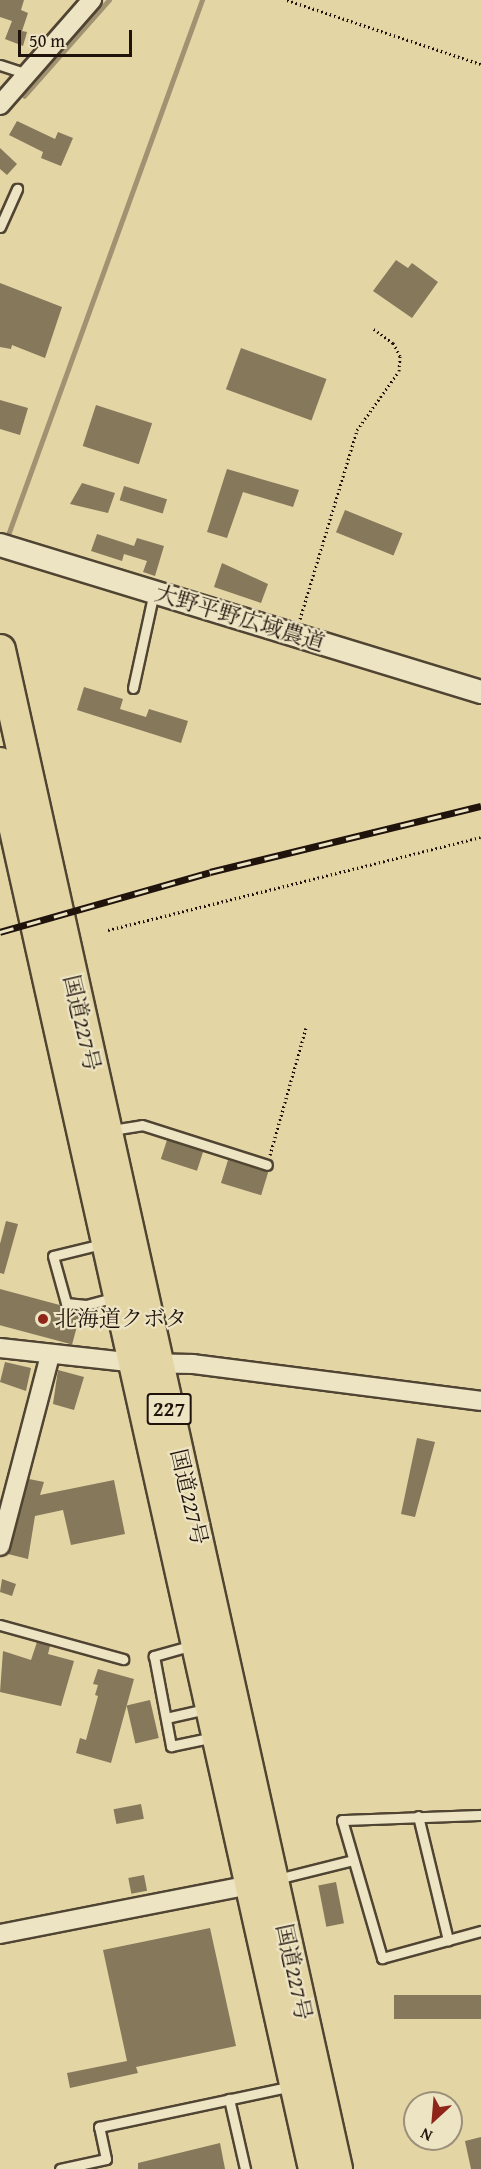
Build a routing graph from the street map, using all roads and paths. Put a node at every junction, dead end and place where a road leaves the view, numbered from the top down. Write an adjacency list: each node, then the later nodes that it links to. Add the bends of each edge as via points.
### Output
1 (92, 0): 5 (street)
2 (287, 0): 3 (path)
3 (481, 64)
4 (0, 65): 5 (lane)
5 (28, 74): 6 (street)
6 (0, 105)
7 (17, 189): 8 (lane)
8 (0, 227)
9 (374, 329): 12 (path, via 393,343 400,356 399,371 357,430)
10 (0, 545): 11 (street, 大野平野広域農道)
11 (154, 592): 12 (street, 大野平野広域農道); 14 (lane)
12 (295, 635): 15 (street, 大野平野広域農道)
13 (0, 650): 20 (highway, 国道227号 / 227)
14 (133, 688)
15 (481, 692)
16 (0, 763): 20 (highway, 国道227号 / 227)
17 (481, 837): 18 (path)
18 (108, 930)
19 (306, 1028): 21 (path)
20 (94, 1132): 21 (lane, via 142,1125); 22 (highway, 国道227号 / 227); 26 (highway, 国道227号 / 227)
21 (267, 1165)
22 (107, 1243): 23 (highway, 国道227号 / 227); 23 (lane, via 52,1256 66,1303 86,1305)
23 (120, 1296): 26 (highway, 国道227号 / 227)
24 (0, 1348): 25 (street)
25 (50, 1355): 26 (street); 28 (street)
26 (146, 1363): 27 (street, via 193,1364); 30 (highway, 国道227号 / 227); 34 (highway, 国道227号 / 227)
27 (481, 1401)
28 (0, 1546)
29 (0, 1625): 31 (lane)
30 (198, 1643): 32 (lane, via 154,1656); 33 (highway, 国道227号 / 227)
31 (123, 1659)
32 (166, 1718): 33 (lane); 33 (lane, via 171,1746)
33 (214, 1722): 34 (highway, 国道227号 / 227)
34 (238, 1774): 38 (highway, 国道227号 / 227)
35 (481, 1815): 36 (lane)
36 (418, 1816): 37 (lane, via 342,1820); 41 (lane)
37 (353, 1860): 38 (lane); 41 (lane, via 382,1958)
38 (262, 1882): 40 (street); 42 (highway, 国道227号 / 227); 47 (highway, 国道227号 / 227)
39 (481, 1931): 41 (lane)
40 (0, 1934)
41 (448, 1940)
42 (295, 2085): 43 (lane); 46 (highway, 国道227号 / 227)
43 (229, 2099): 44 (lane, via 99,2127 106,2159); 45 (lane)
44 (60, 2169)
45 (245, 2169)
46 (314, 2169)
47 (338, 2169)

